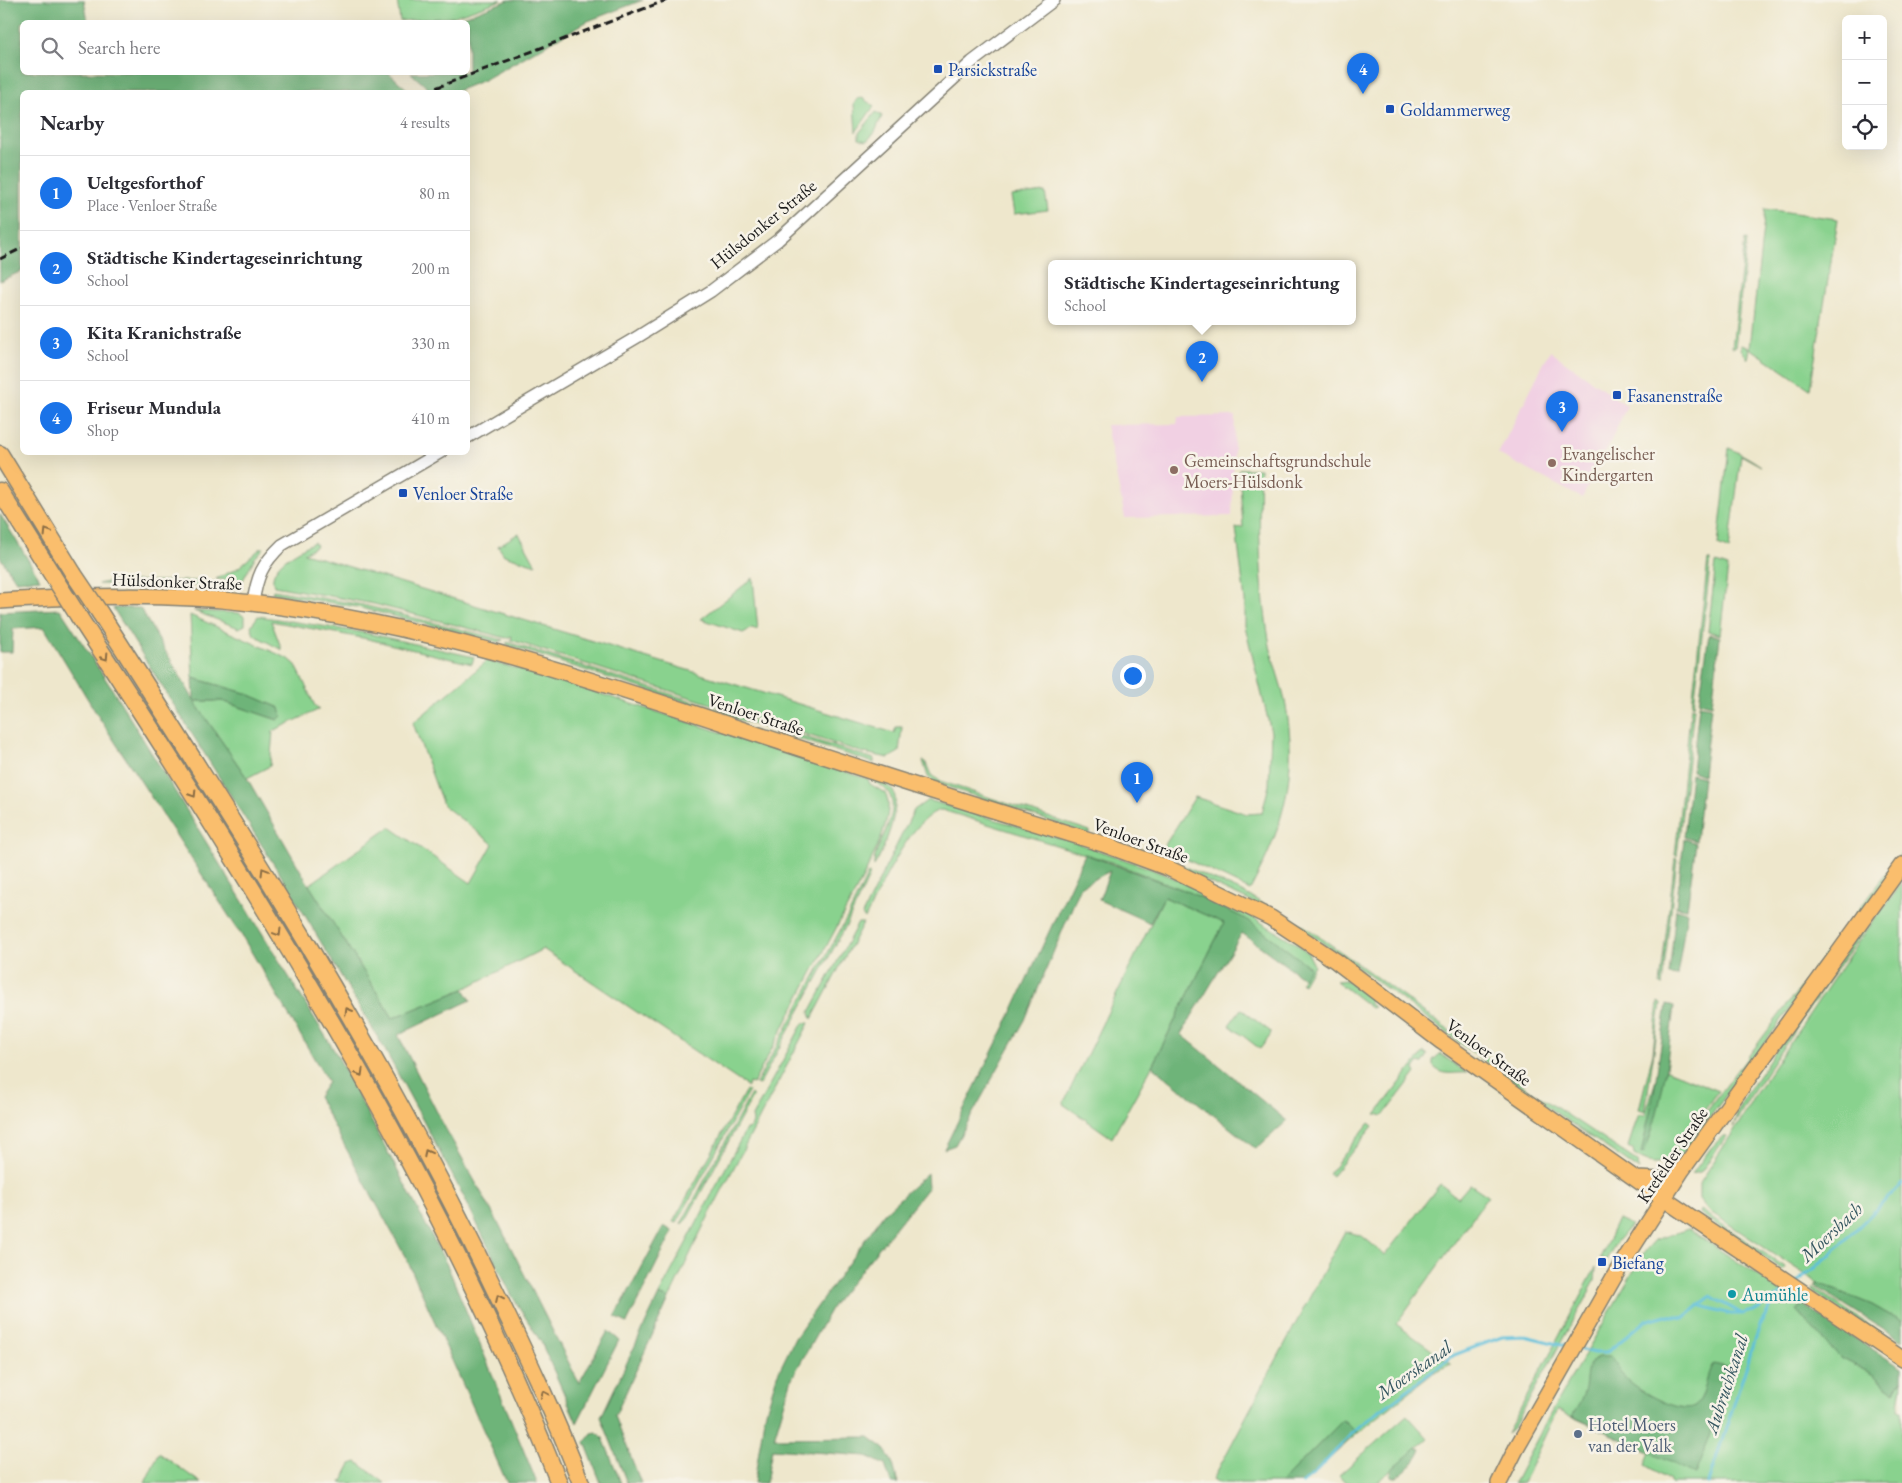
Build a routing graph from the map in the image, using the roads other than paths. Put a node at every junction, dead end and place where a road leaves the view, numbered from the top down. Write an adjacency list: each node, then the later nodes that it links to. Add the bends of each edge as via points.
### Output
1 (1054, 0): 2 (street, Hülsdonker Straße, via 972,62 785,234 711,291)
2 (470, 436)
3 (0, 454): 13 (highway, one-way to 3, bridge, via 520,1342 453,1203 392,1088 260,865)
4 (436, 455): 7 (street, Hülsdonker Straße, via 282,545 260,570)
5 (0, 491): 14 (highway, one-way to 14, bridge, via 242,872 376,1100 458,1257 515,1376)
6 (0, 601): 7 (main road, Hülsdonker Straße, via 104,597)
7 (253, 603): 10 (main road, Venloer Straße, via 359,620 489,649 1103,844 1168,868 1271,918 1336,961 1442,1042)
8 (1902, 865): 9 (main road, Krefelder Straße)
9 (1682, 1170): 10 (main road, via 1660,1180); 11 (main road, Krefelder Straße)
10 (1635, 1179): 11 (main road, Venloer Straße)
11 (1664, 1199): 12 (main road, Venloer Straße); 15 (main road, Krefelder Straße, via 1618,1270)
12 (1902, 1359)
13 (579, 1477)
14 (559, 1483)
15 (1499, 1483)

